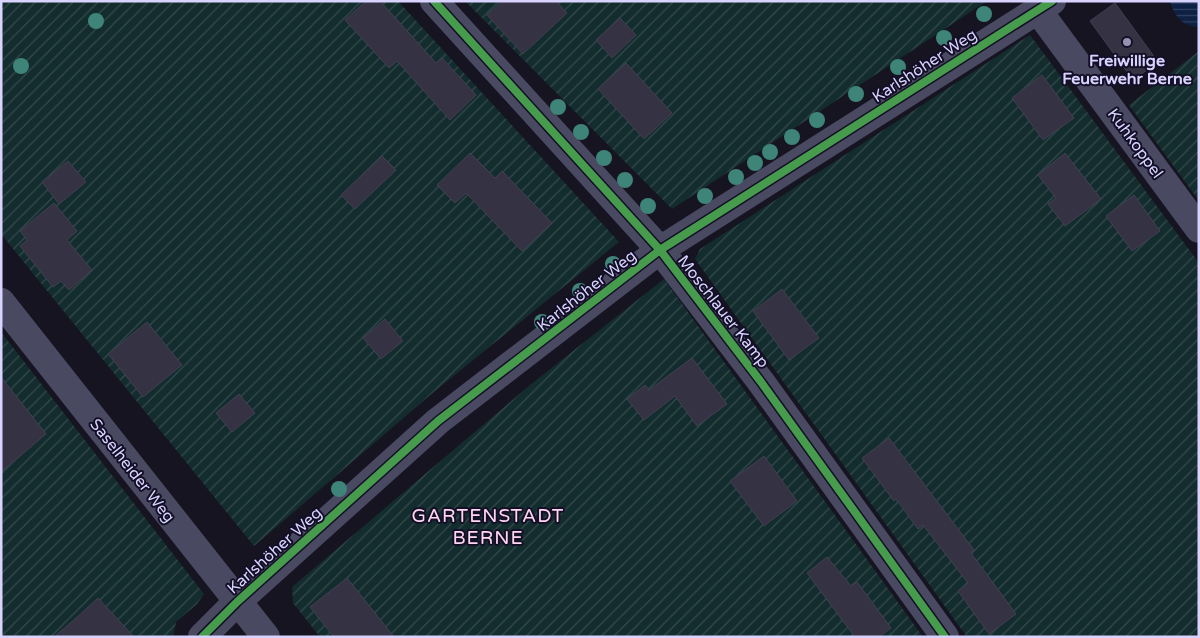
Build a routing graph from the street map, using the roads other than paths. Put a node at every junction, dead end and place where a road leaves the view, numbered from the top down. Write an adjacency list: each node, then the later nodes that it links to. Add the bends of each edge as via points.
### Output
1 (434, 1): 4 (street, Moschlauer Kamp)
2 (1045, 5): 3 (street, Kuhkoppel); 4 (street, Karlshöher Weg)
3 (1199, 229)
4 (660, 250): 6 (street, Karlshöher Weg, via 438,421); 9 (street, Moschlauer Kamp, via 761,382)
5 (1, 302): 6 (street, Saselheider Weg)
6 (237, 602): 7 (street, Karlshöher Weg); 8 (street, Saselheider Weg)
7 (202, 637)
8 (266, 637)
9 (945, 637)

